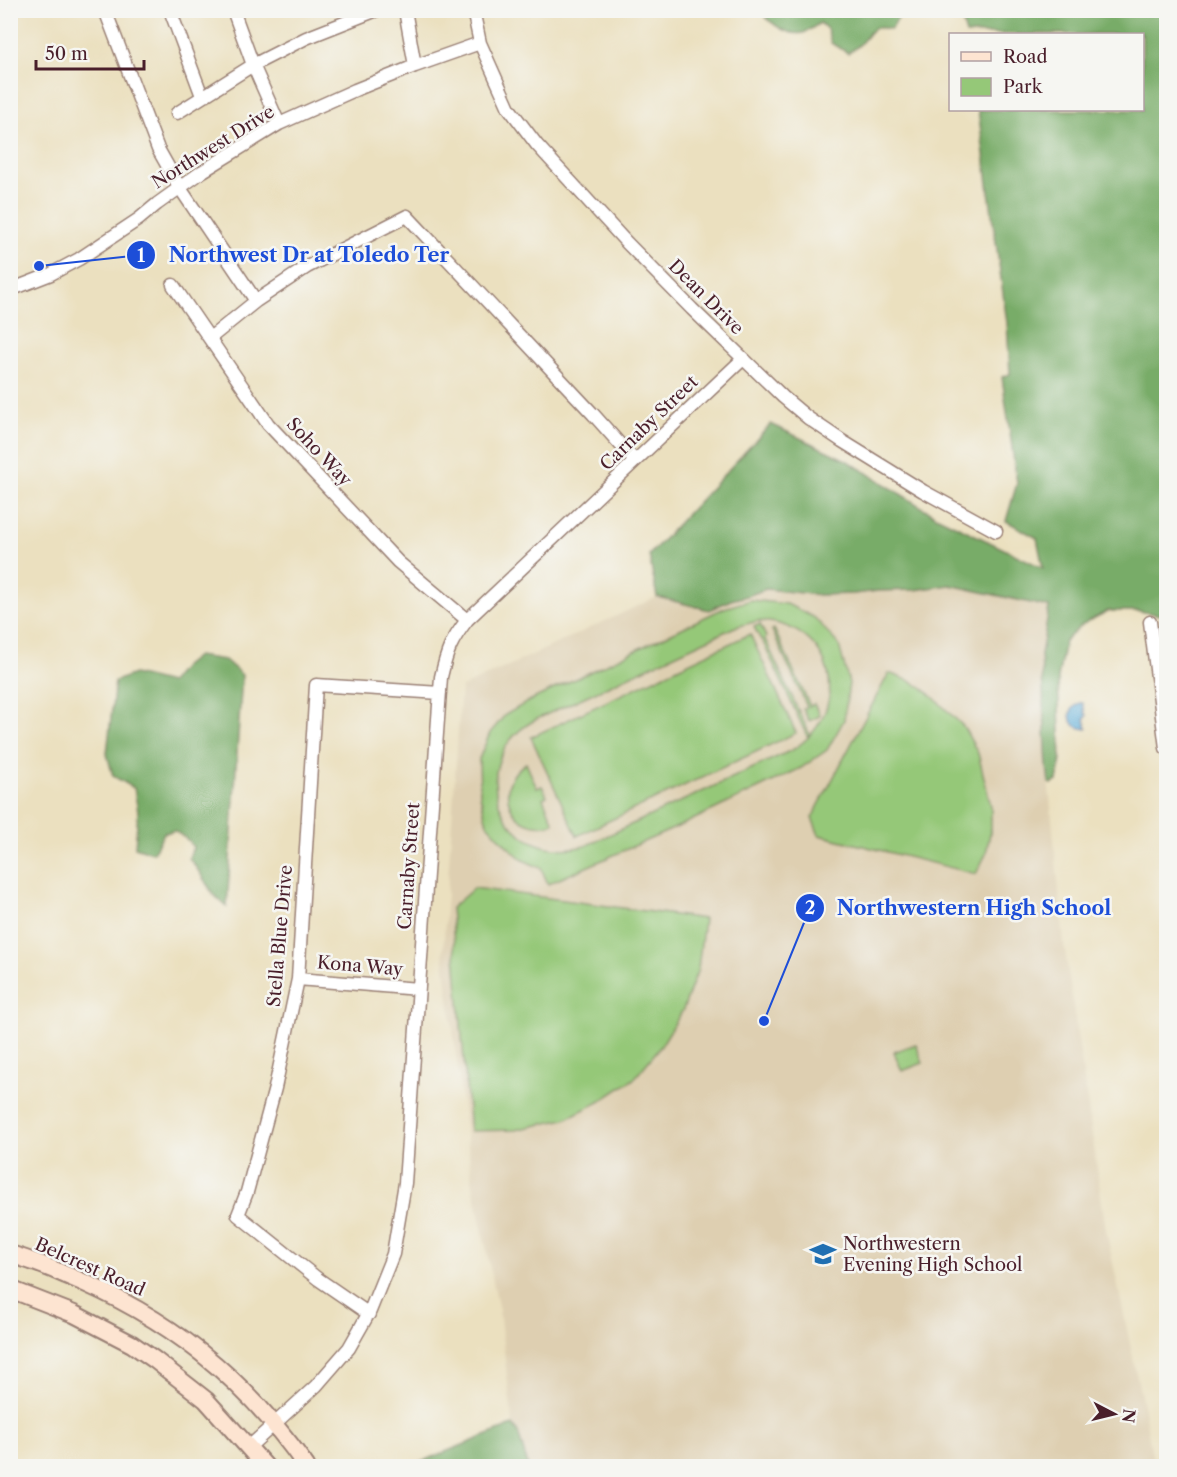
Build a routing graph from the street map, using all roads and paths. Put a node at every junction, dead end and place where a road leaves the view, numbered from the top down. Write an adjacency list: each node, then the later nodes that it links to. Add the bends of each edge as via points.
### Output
1 (105, 10): 13 (street, via 158,149)
2 (170, 10): 10 (street)
3 (233, 10): 8 (street)
4 (377, 10): 8 (street, via 306,38)
5 (405, 10): 9 (street)
6 (472, 10): 7 (street, Dean Drive)
7 (480, 43): 9 (street, Northwest Drive); 18 (street, Dean Drive, via 509,108 537,145 627,243)
8 (253, 65): 10 (street); 12 (street)
9 (415, 66): 12 (street, Northwest Drive)
10 (202, 96): 11 (street)
11 (177, 113)
12 (279, 124): 13 (street, Northwest Drive)
13 (180, 188): 15 (street, Northwest Drive, via 79,259); 16 (street)
14 (173, 285): 17 (street, Soho Way)
15 (10, 290)
16 (256, 302): 17 (street); 19 (street, via 307,267 407,216)
17 (210, 338): 21 (street, Soho Way, via 268,424 398,562)
18 (743, 359): 19 (street, Carnaby Street); 20 (street, Dean Drive, via 808,418 923,491)
19 (635, 461): 21 (street, Carnaby Street)
20 (996, 531)
21 (467, 620): 23 (street, Carnaby Street, via 445,659)
22 (1150, 622): 24 (street)
23 (440, 693): 26 (street, Stella Blue Drive, via 316,685); 27 (street, Carnaby Street)
24 (1164, 706): 25 (street)
25 (1167, 748)
26 (298, 979): 27 (street, Kona Way); 30 (street, Stella Blue Drive, via 275,1088 248,1192 238,1215)
27 (418, 989): 30 (street, Carnaby Street, via 405,1183 393,1254)
28 (10, 1254): 31 (main road, Belcrest Road, via 117,1297 153,1318 222,1370)
29 (10, 1289): 32 (main road, via 74,1314 132,1344 206,1400)
30 (369, 1314): 31 (street, Carnaby Street, via 349,1348)
31 (275, 1424): 32 (street, Carnaby Street); 34 (main road, Belcrest Road)
32 (249, 1447): 33 (main road)
33 (265, 1467)
34 (306, 1467)

